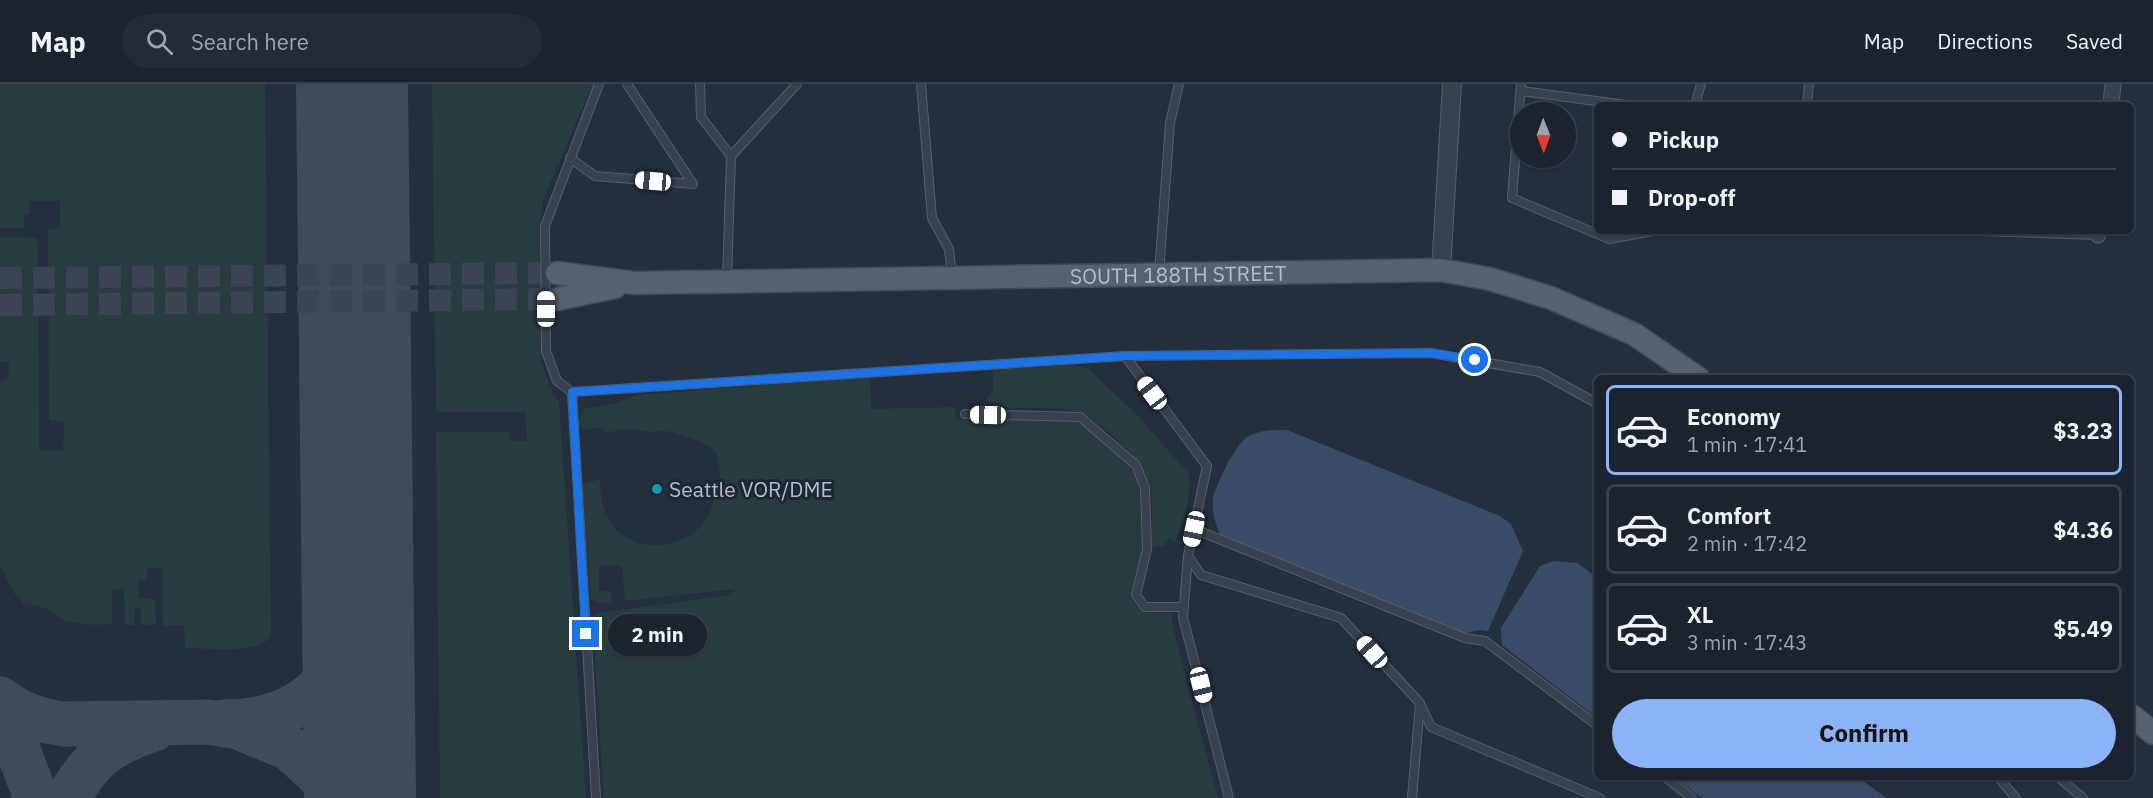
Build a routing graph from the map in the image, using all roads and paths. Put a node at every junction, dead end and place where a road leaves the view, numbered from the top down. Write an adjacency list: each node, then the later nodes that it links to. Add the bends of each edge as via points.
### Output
1 (599, 84): 17 (lane)
2 (627, 84): 17 (lane, via 693,184 595,176)
3 (700, 84): 16 (lane, via 701,117)
4 (797, 84): 16 (lane)
5 (921, 84): 24 (lane, via 932,218 949,249)
6 (1179, 84): 23 (lane, via 1170,123)
7 (1452, 84): 21 (street)
8 (1701, 84): 13 (lane)
9 (1809, 84): 14 (lane)
10 (2113, 84): 15 (street)
11 (1521, 87): 12 (lane); 18 (lane, via 1512,198)
12 (1608, 102)
13 (1696, 102)
14 (1807, 102)
15 (2111, 102)
16 (731, 156): 25 (lane)
17 (570, 158): 30 (lane, via 545,226 546,351 556,381)
18 (1594, 233)
19 (1597, 234): 20 (lane, via 1609,239)
20 (1636, 234)
21 (1441, 270): 23 (main road, SOUTH 188TH STREET); 29 (main road, SOUTH 188TH STREET, via 1490,279 1551,298 1635,334)
22 (557, 273): 26 (main road, SOUTH 188TH STREET)
23 (1159, 274): 24 (main road, SOUTH 188TH STREET)
24 (952, 278): 25 (main road, SOUTH 188TH STREET)
25 (726, 282): 26 (main road, SOUTH 188TH STREET)
26 (634, 283): 27 (main road, SOUTH 188TH STREET)
27 (558, 299)
28 (1125, 356): 30 (lane); 31 (lane, via 1431,353 1540,372); 33 (lane, via 1208,466)
29 (1694, 375)
30 (572, 392): 43 (lane)
31 (1594, 402)
32 (965, 414): 35 (lane, via 1080,417 1136,465 1146,488 1147,549 1136,595 1145,608)
33 (1194, 529): 34 (lane); 38 (lane, via 1465,638 1485,641)
34 (1188, 556): 35 (lane); 36 (lane, via 1202,575 1341,618)
35 (1184, 607): 44 (lane, via 1183,617)
36 (1420, 704): 45 (lane); 46 (lane, via 1431,727)
37 (2134, 718): 39 (main road)
38 (1594, 723)
39 (2153, 733)
40 (1669, 780): 47 (lane)
41 (2001, 780): 48 (lane)
42 (2062, 780): 49 (lane)
43 (596, 798)
44 (1229, 798)
45 (1412, 798)
46 (1600, 798)
47 (1692, 798)
48 (2016, 798)
49 (2083, 798)

